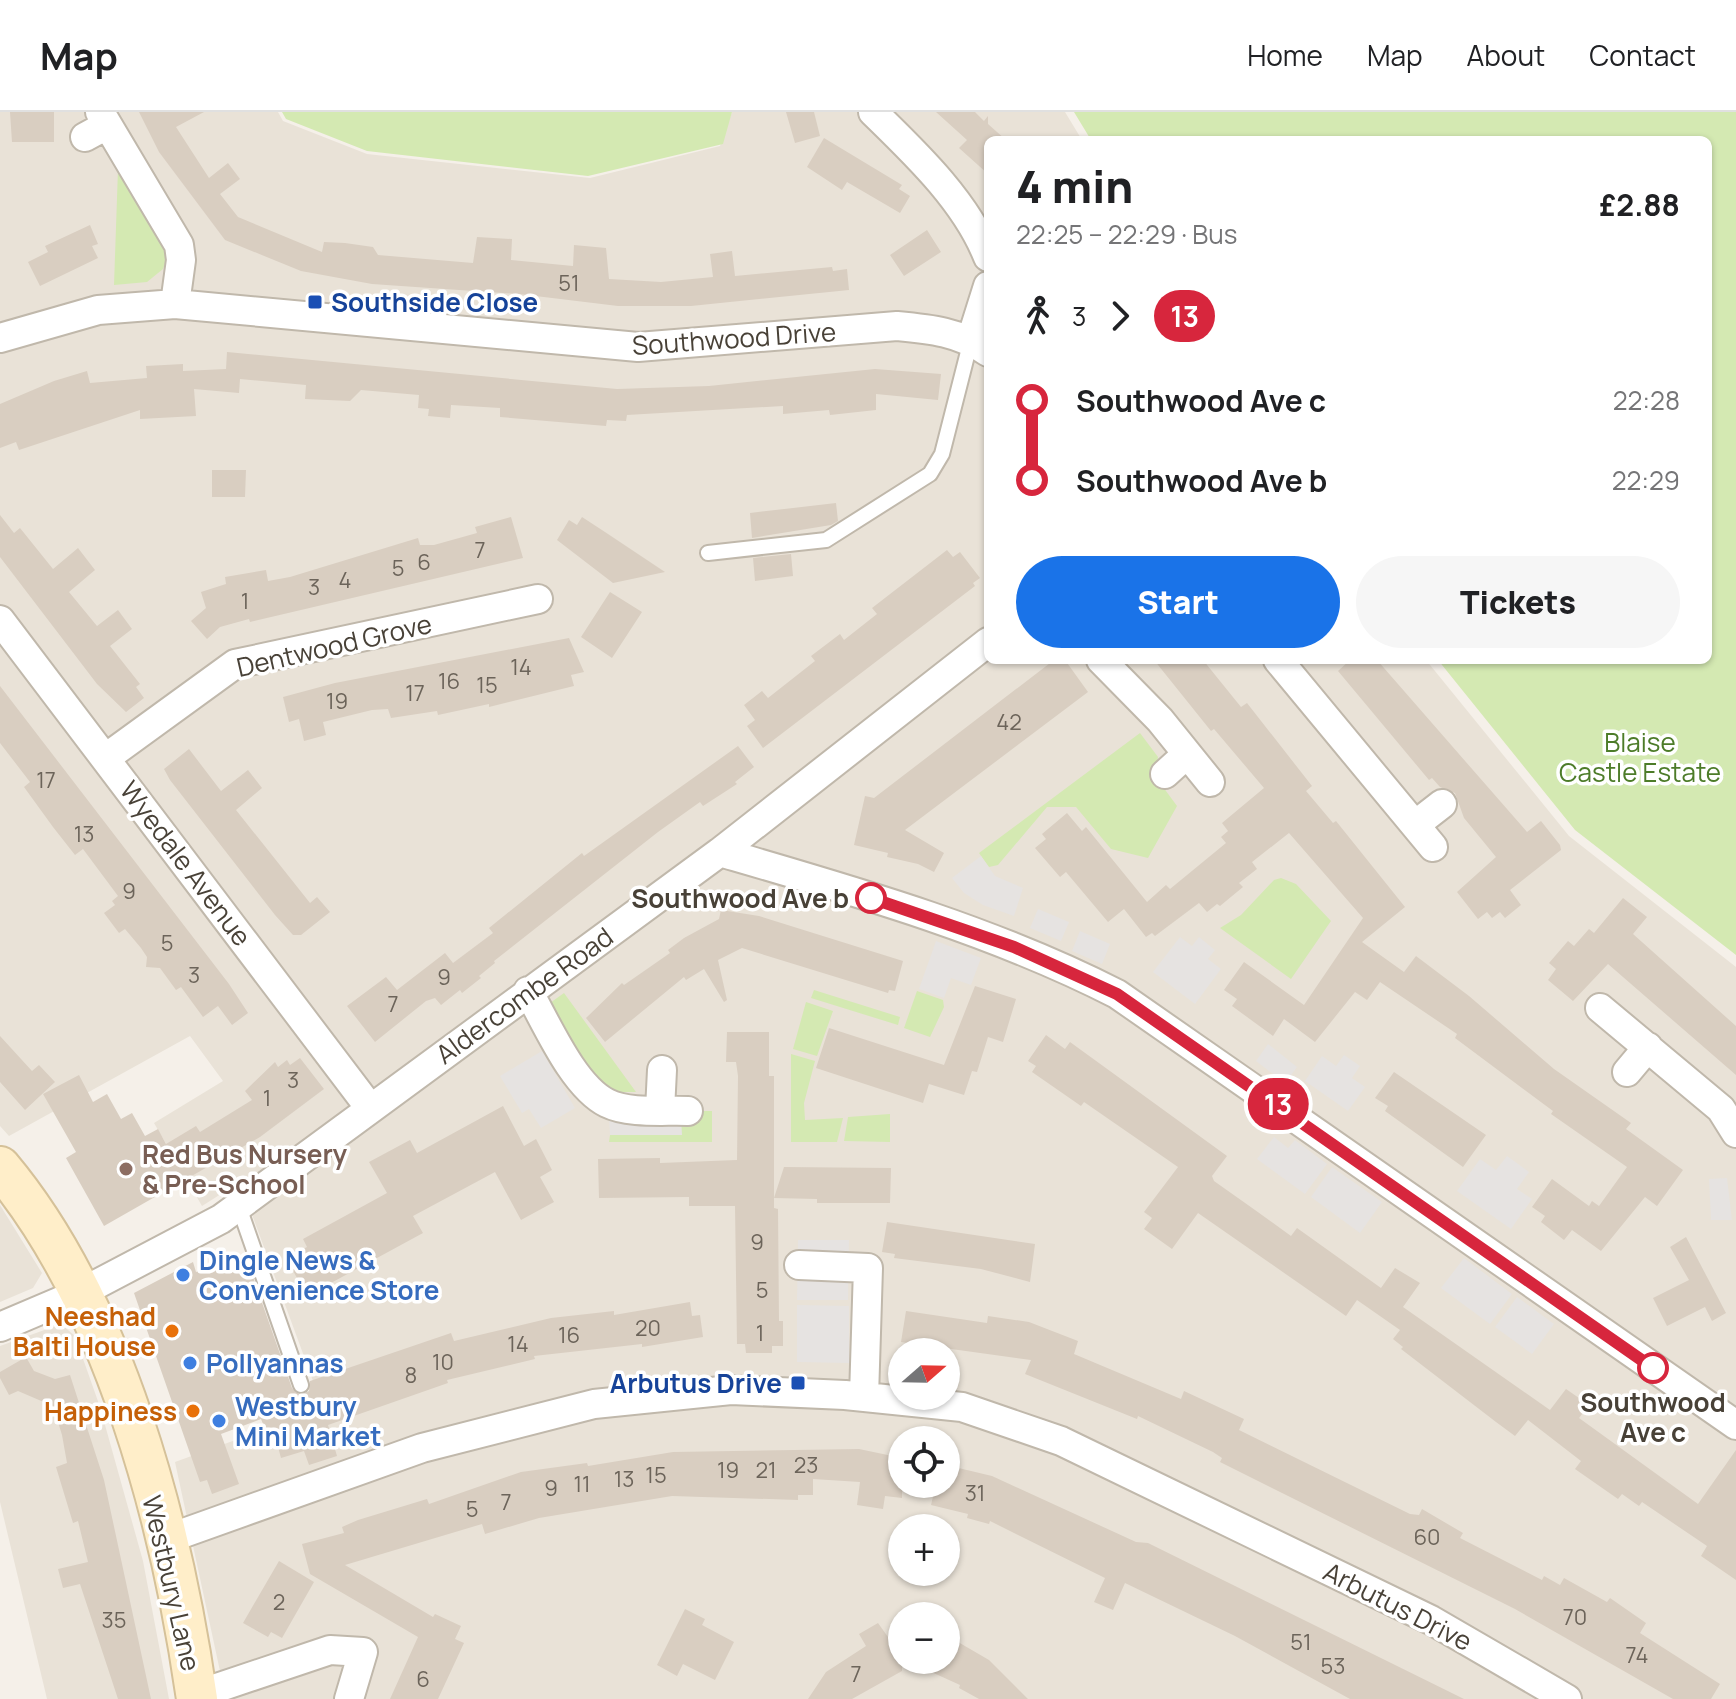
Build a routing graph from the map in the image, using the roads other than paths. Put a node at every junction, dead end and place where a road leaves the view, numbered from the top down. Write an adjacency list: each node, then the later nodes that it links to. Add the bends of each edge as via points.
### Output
1 (873, 112): 3 (street, via 919,158)
2 (97, 124): 4 (street, via 179,245)
3 (984, 251)
4 (175, 304): 6 (street, Southwood Drive, via 98,310); 7 (street, Southwood Drive, via 638,347 897,326 936,330)
5 (984, 316): 7 (street)
6 (0, 338)
7 (980, 346): 8 (lane, via 930,474 826,540)
8 (708, 553)
9 (538, 599): 15 (street, Dentwood Grove, via 235,664)
10 (0, 620): 15 (street, Wyedale Avenue)
11 (984, 645): 21 (street, Aldercombe Road)
12 (1105, 664): 14 (street)
13 (1281, 664): 19 (street)
14 (1187, 754): 16 (street); 17 (street)
15 (107, 757): 27 (street, Wyedale Avenue)
16 (1165, 774)
17 (1210, 782)
18 (1442, 804): 19 (street)
19 (1415, 825): 20 (street)
20 (1433, 847)
21 (720, 852): 22 (street, Aldercombe Road); 36 (street, via 836,885 1014,947 1117,994)
22 (528, 991): 25 (street, via 582,1082 609,1104 674,1110); 27 (street, Aldercombe Road)
23 (1600, 1008): 24 (street)
24 (1648, 1047): 26 (street); 28 (street, via 1721,1109)
25 (662, 1070)
26 (1627, 1072)
27 (370, 1108): 30 (street, Aldercombe Road)
28 (1736, 1133)
29 (0, 1167): 32 (street, Westbury Lane)
30 (239, 1207): 32 (street, Aldercombe Road); 34 (lane)
31 (799, 1265): 35 (street, via 868,1268)
32 (80, 1293): 33 (street, Aldercombe Road); 37 (street, Westbury Lane, via 116,1377)
33 (0, 1327)
34 (301, 1385)
35 (864, 1397): 37 (street, Arbutus Drive, via 731,1390 594,1404 422,1448); 40 (street, Arbutus Drive, via 962,1407 1061,1441 1431,1620)
36 (1734, 1413)
37 (167, 1539): 38 (street, Westbury Lane)
38 (196, 1697): 39 (street, via 330,1650 363,1652)
39 (349, 1699)
40 (1567, 1699)

